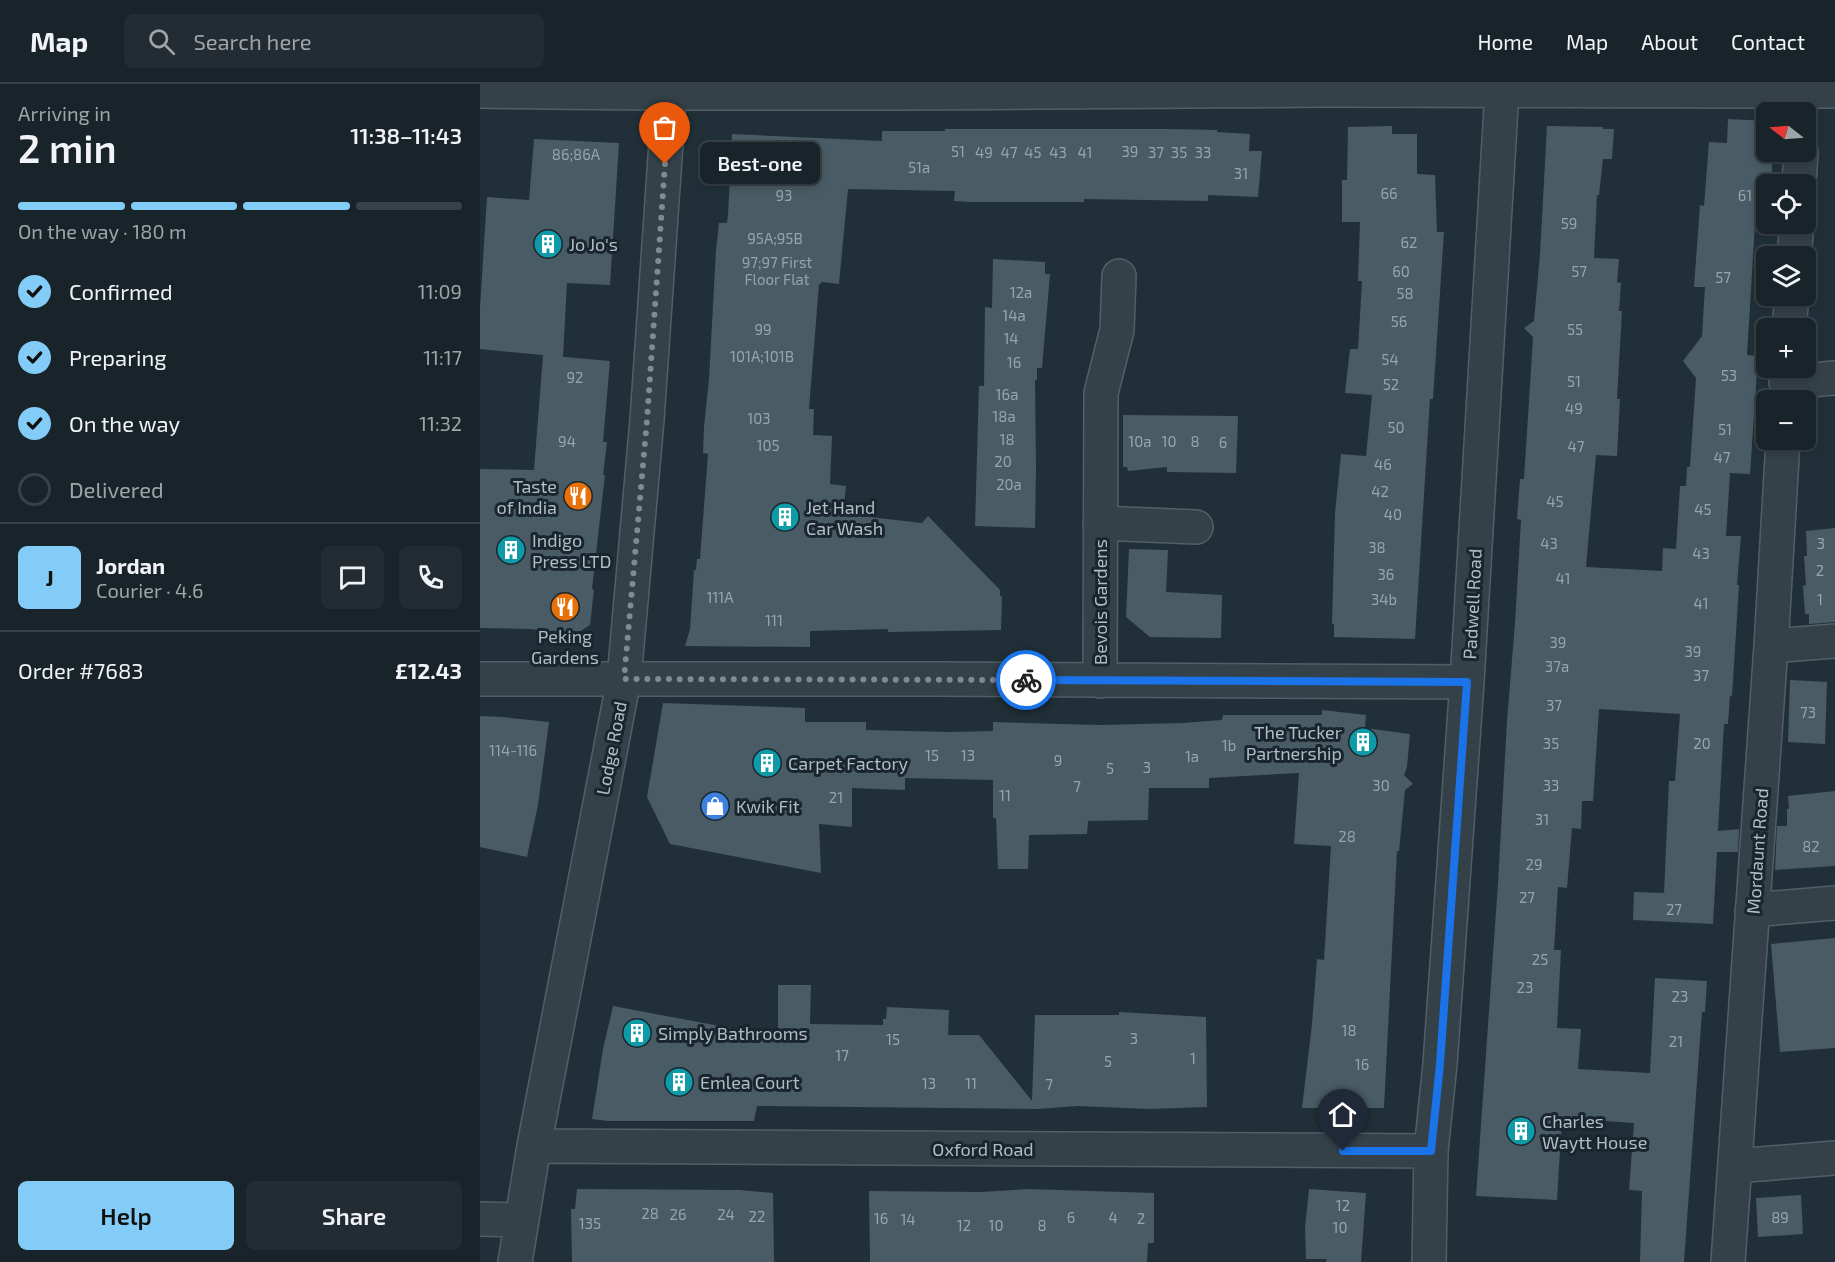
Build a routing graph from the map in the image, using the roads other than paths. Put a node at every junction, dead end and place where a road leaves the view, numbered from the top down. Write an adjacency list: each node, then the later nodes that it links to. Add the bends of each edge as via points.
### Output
1 (1178, 88): 2 (street); 3 (street)
2 (670, 89): 4 (street); 15 (street, Lodge Road)
3 (1502, 90): 5 (street); 17 (street, Padwell Road)
4 (480, 91)
5 (1815, 98)
6 (1119, 276): 10 (street, Bevois Gardens, via 1117,330 1101,393)
7 (1835, 378): 8 (street)
8 (1786, 383)
9 (1782, 450): 13 (street, Mordaunt Road)
10 (1100, 523): 11 (street, Bevois Gardens); 16 (street, Bevois Gardens)
11 (1196, 527)
12 (1835, 640): 13 (street)
13 (1771, 646): 19 (street, Mordaunt Road)
14 (480, 679): 15 (street)
15 (624, 679): 16 (street); 20 (street, Lodge Road)
16 (1100, 681): 17 (street)
17 (1467, 682): 21 (street, Padwell Road)
18 (1835, 903): 19 (street)
19 (1752, 910): 23 (street, Mordaunt Road)
20 (534, 1146): 21 (street, Oxford Road); 25 (street, Lodge Road)
21 (1431, 1151): 27 (street, Padwell Road)
22 (1835, 1158): 23 (street)
23 (1735, 1166): 28 (street, Mordaunt Road)
24 (480, 1219): 25 (street)
25 (521, 1220): 26 (street, Lodge Road)
26 (515, 1262)
27 (1429, 1262)
28 (1728, 1262)

